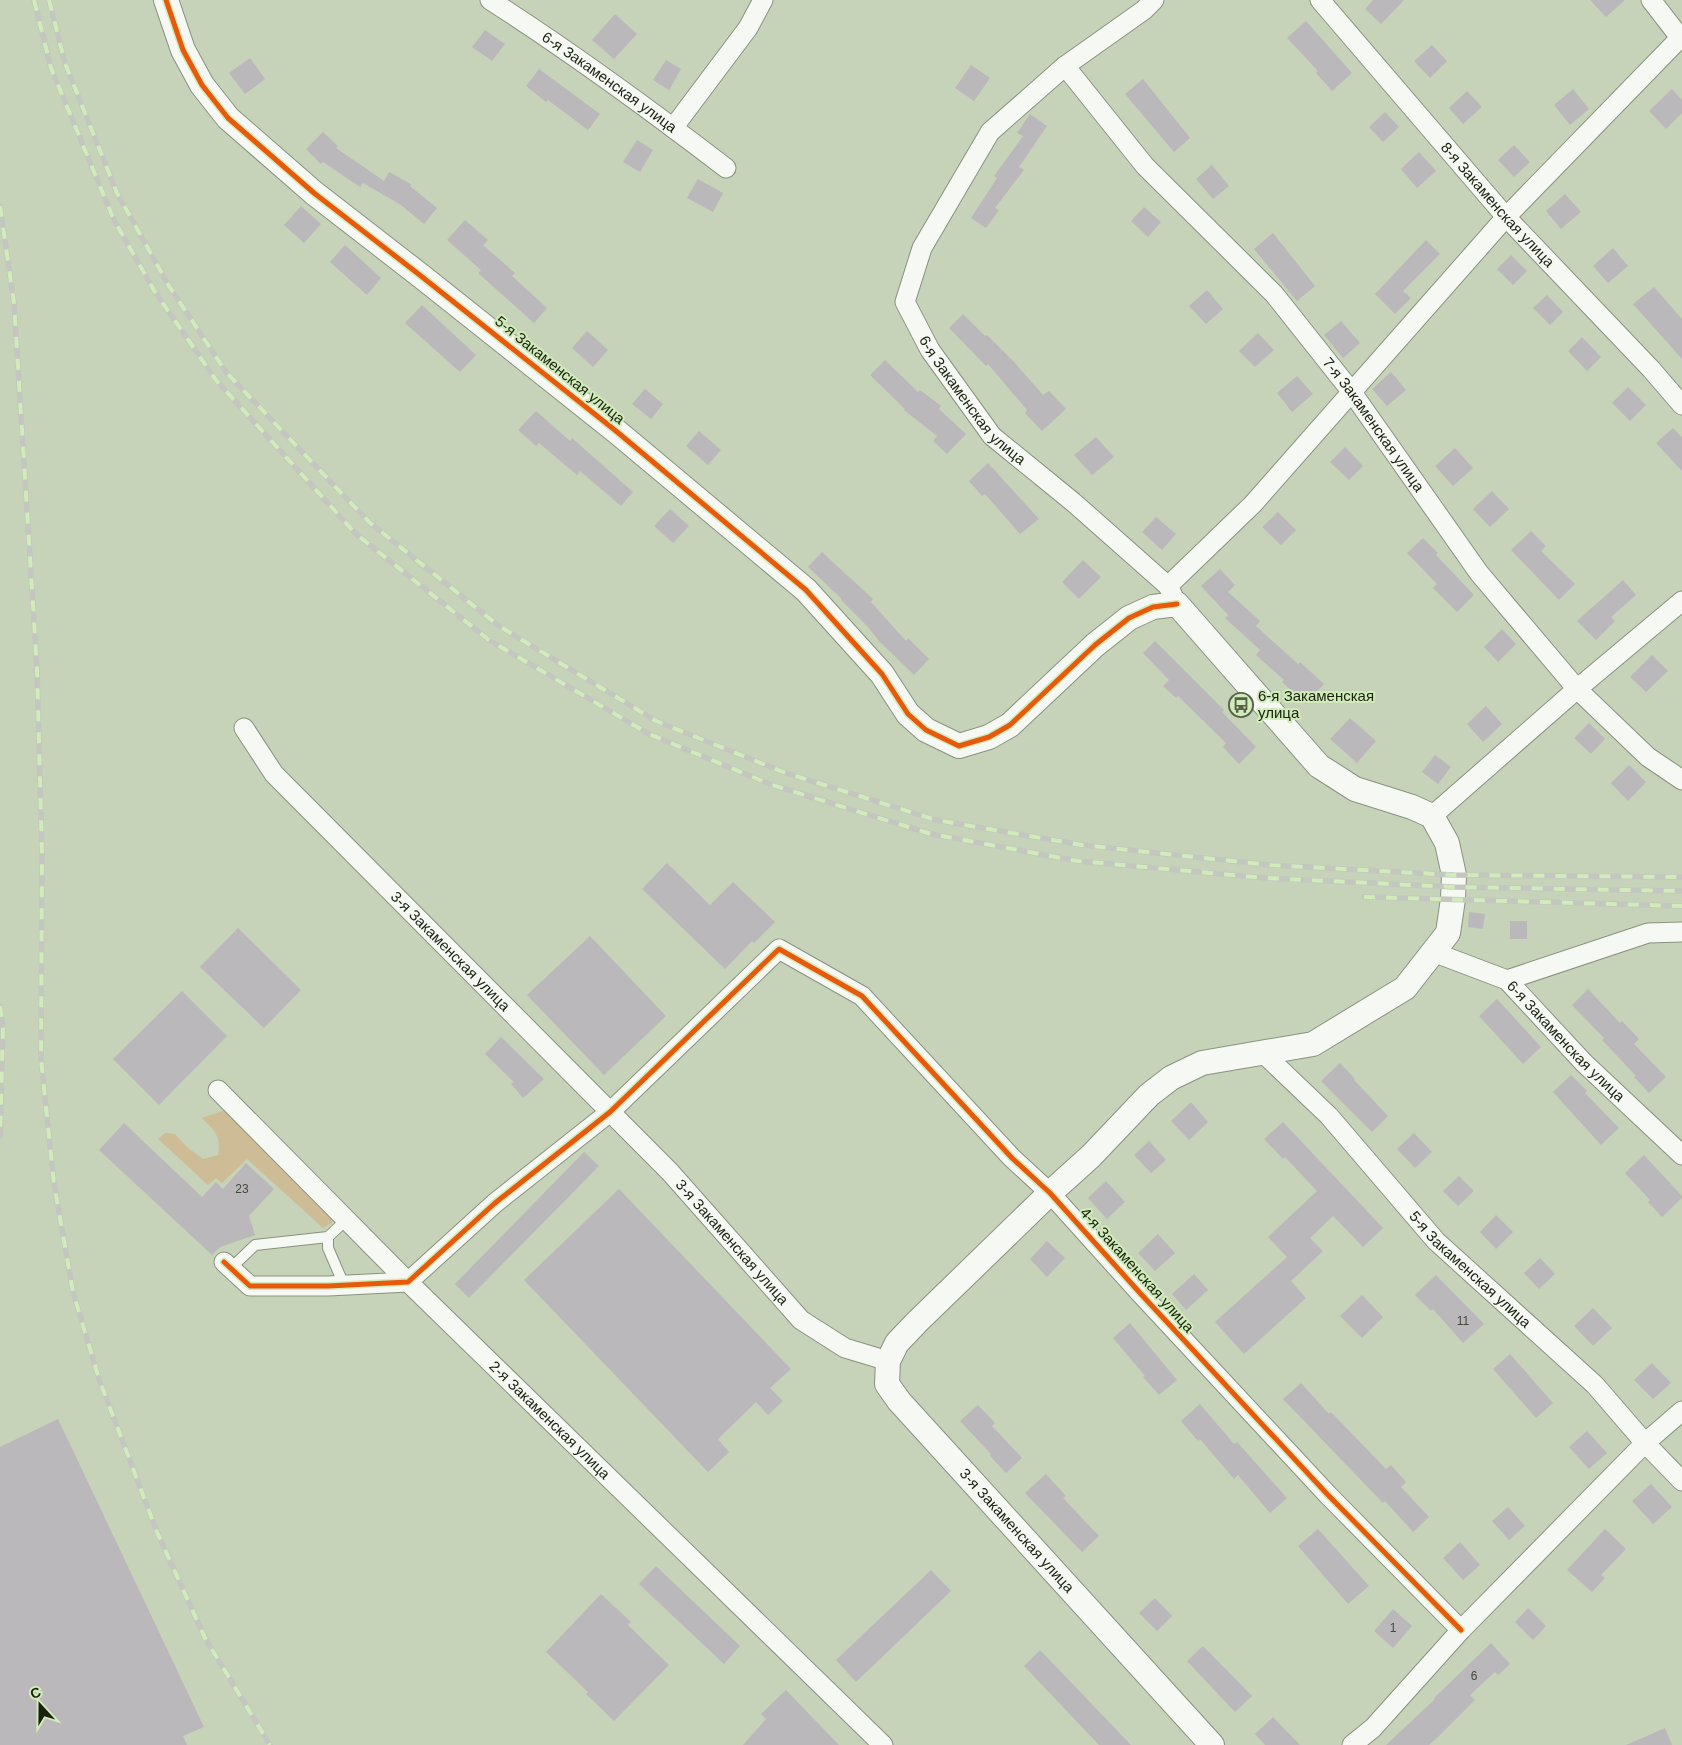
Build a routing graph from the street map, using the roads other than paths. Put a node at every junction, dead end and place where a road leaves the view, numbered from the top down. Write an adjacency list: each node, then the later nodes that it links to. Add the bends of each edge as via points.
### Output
1 (166, 0): 14 (street, 5-я Закаменская улица, via 183,50 202,85 228,118 314,193 600,419 806,590 882,674 908,714 926,730 959,746 989,737 1010,725 1095,645 1129,618)
2 (490, 0): 9 (street, 6-я Закаменская улица, via 546,36)
3 (763, 0): 9 (street, via 748,28)
4 (1154, 0): 8 (street)
5 (1320, 0): 11 (street, 8-я Закаменская улица)
6 (1651, 0): 7 (street)
7 (1681, 39): 11 (street)
8 (1066, 66): 12 (street, 7-я Закаменская улица, via 1145,166 1274,294); 14 (street, 6-я Закаменская улица, via 990,132 922,248 905,302 930,350 992,436 1073,502)
9 (673, 128): 10 (street, 6-я Закаменская улица)
10 (726, 168)
11 (1506, 217): 12 (street); 13 (street, 8-я Закаменская улица)
12 (1351, 391): 14 (street); 16 (street, 7-я Закаменская улица, via 1479,573)
13 (1682, 405)
14 (1173, 595): 19 (street, 6-я Закаменская улица, via 1319,766 1355,789)
15 (1682, 601): 16 (street)
16 (1577, 689): 18 (street, 7-я Закаменская улица, via 1648,757); 19 (street)
17 (244, 728): 25 (street, 3-я Закаменская улица, via 274,774)
18 (1682, 780)
19 (1432, 816): 21 (street, via 1447,843 1454,874 1448,933)
20 (1682, 932): 22 (street, via 1648,934)
21 (1433, 952): 22 (street, 6-я Закаменская улица); 23 (street, via 1406,988 1314,1044)
22 (1507, 980): 26 (street, 6-я Закаменская улица, via 1584,1063)
23 (1263, 1052): 27 (street, via 1202,1063 1171,1078); 35 (street, 5-я Закаменская улица, via 1329,1116 1436,1241 1595,1385)
24 (218, 1090): 28 (street, 2-я Закаменская улица)
25 (610, 1112): 27 (street, 4-я Закаменская улица, via 779,948 862,996 1012,1158); 31 (street, via 495,1203); 33 (street, 3-я Закаменская улица, via 670,1172 800,1320 845,1348)
26 (1682, 1155)
27 (1050, 1192): 33 (street, via 897,1343); 37 (street, 4-я Закаменская улица, via 1328,1495)
28 (346, 1220): 29 (lane); 31 (street, 2-я Закаменская улица)
29 (328, 1237): 30 (lane, via 255,1245); 32 (lane, via 328,1248)
30 (228, 1265): 32 (street, via 250,1286)
31 (408, 1282): 32 (street); 38 (street, 2-я Закаменская улица)
32 (344, 1286)
33 (888, 1361): 39 (street, 3-я Закаменская улица, via 887,1384 899,1401)
34 (1682, 1411): 35 (street)
35 (1645, 1443): 36 (street, 5-я Закаменская улица); 37 (street)
36 (1682, 1481)
37 (1461, 1630): 40 (street, via 1373,1728)
38 (883, 1745)
39 (1212, 1745)
40 (1352, 1745)

